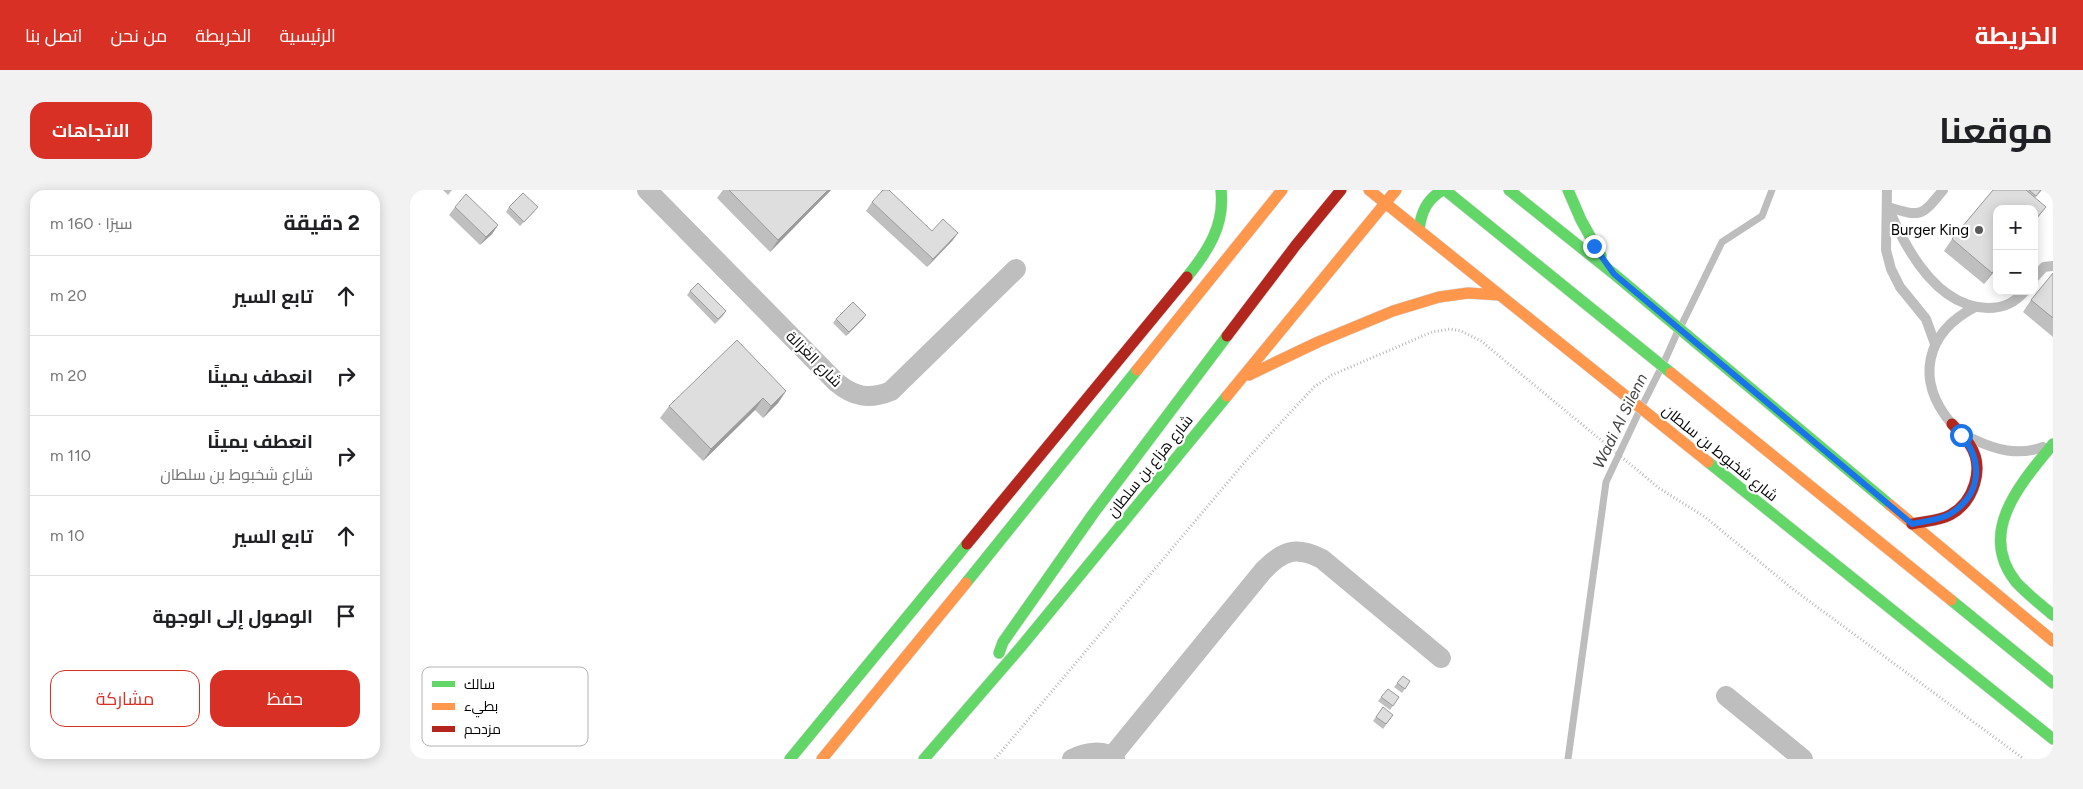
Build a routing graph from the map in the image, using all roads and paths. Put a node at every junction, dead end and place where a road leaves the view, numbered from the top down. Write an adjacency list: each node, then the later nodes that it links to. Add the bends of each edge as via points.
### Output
1 (647, 190): 20 (street, شارع الغَزالة, via 836,382 856,396 868,398 891,391)
2 (1220, 190): 39 (main road, via 1218,228 1202,259)
3 (1282, 190): 40 (main road)
4 (1340, 190): 15 (main road)
5 (1369, 190): 14 (main road, شارع شخبوط بن سلطان)
6 (1384, 190): 14 (main road)
7 (1396, 190): 14 (main road, شارع هزاع بن سلطان)
8 (1444, 190): 17 (main road, via 1426,204); 34 (main road)
9 (1509, 190): 21 (main road)
10 (1568, 190): 21 (main road, via 1594,246)
11 (1887, 190): 16 (lane)
12 (1943, 190): 16 (lane, via 1923,212 1912,214)
13 (1324, 191): 15 (main road)
14 (1386, 203): 17 (main road, شارع شخبوط بن سلطان); 27 (main road, شارع هزاع بن سلطان)
15 (1327, 206): 35 (main road, via 1087,521 1003,642)
16 (1888, 207): 25 (lane, via 1901,238 1917,262 1936,283 1959,301); 26 (lane, via 1885,230 1891,269 1900,287 1926,319)
17 (1419, 230): 23 (main road, شارع شخبوط بن سلطان)
18 (2053, 257): 19 (lane)
19 (2049, 267): 22 (lane)
20 (1016, 269)
21 (1614, 274): 30 (main road)
22 (2038, 275)
23 (1499, 295): 27 (main road, via 1439,297 1393,311); 37 (main road, شارع شخبوط بن سلطان)
24 (2021, 295): 25 (lane, via 2013,303 2000,308)
25 (1975, 308): 26 (lane, via 1945,328)
26 (1935, 344): 28 (lane, via 1930,361 1933,396)
27 (1241, 379): 35 (main road, شارع هزاع بن سلطان)
28 (1952, 424): 29 (lane, via 1972,439 1998,450 2034,450); 30 (main road, via 1970,445 1977,464 1975,485 1965,503 1949,516)
29 (2053, 444): 31 (main road, via 2019,487 2005,512 2000,540 2008,568 2025,591)
30 (1912, 524): 32 (main road)
31 (2053, 615)
32 (2053, 641)
33 (1441, 658): 38 (street, via 1322,559 1307,552 1289,552 1263,571)
34 (2053, 683)
35 (981, 693): 41 (main road, شارع هزاع بن سلطان)
36 (1726, 696): 44 (street)
37 (2053, 739)
38 (1114, 758): 43 (street, via 1096,752)
39 (790, 759)
40 (822, 759)
41 (924, 759)
42 (995, 759): 45 (path, via 1249,457 1305,396 1323,380 1432,332 1450,329 1481,341 1680,503 1705,517 1794,590)
43 (1072, 759)
44 (1803, 759)
45 (2024, 759)

